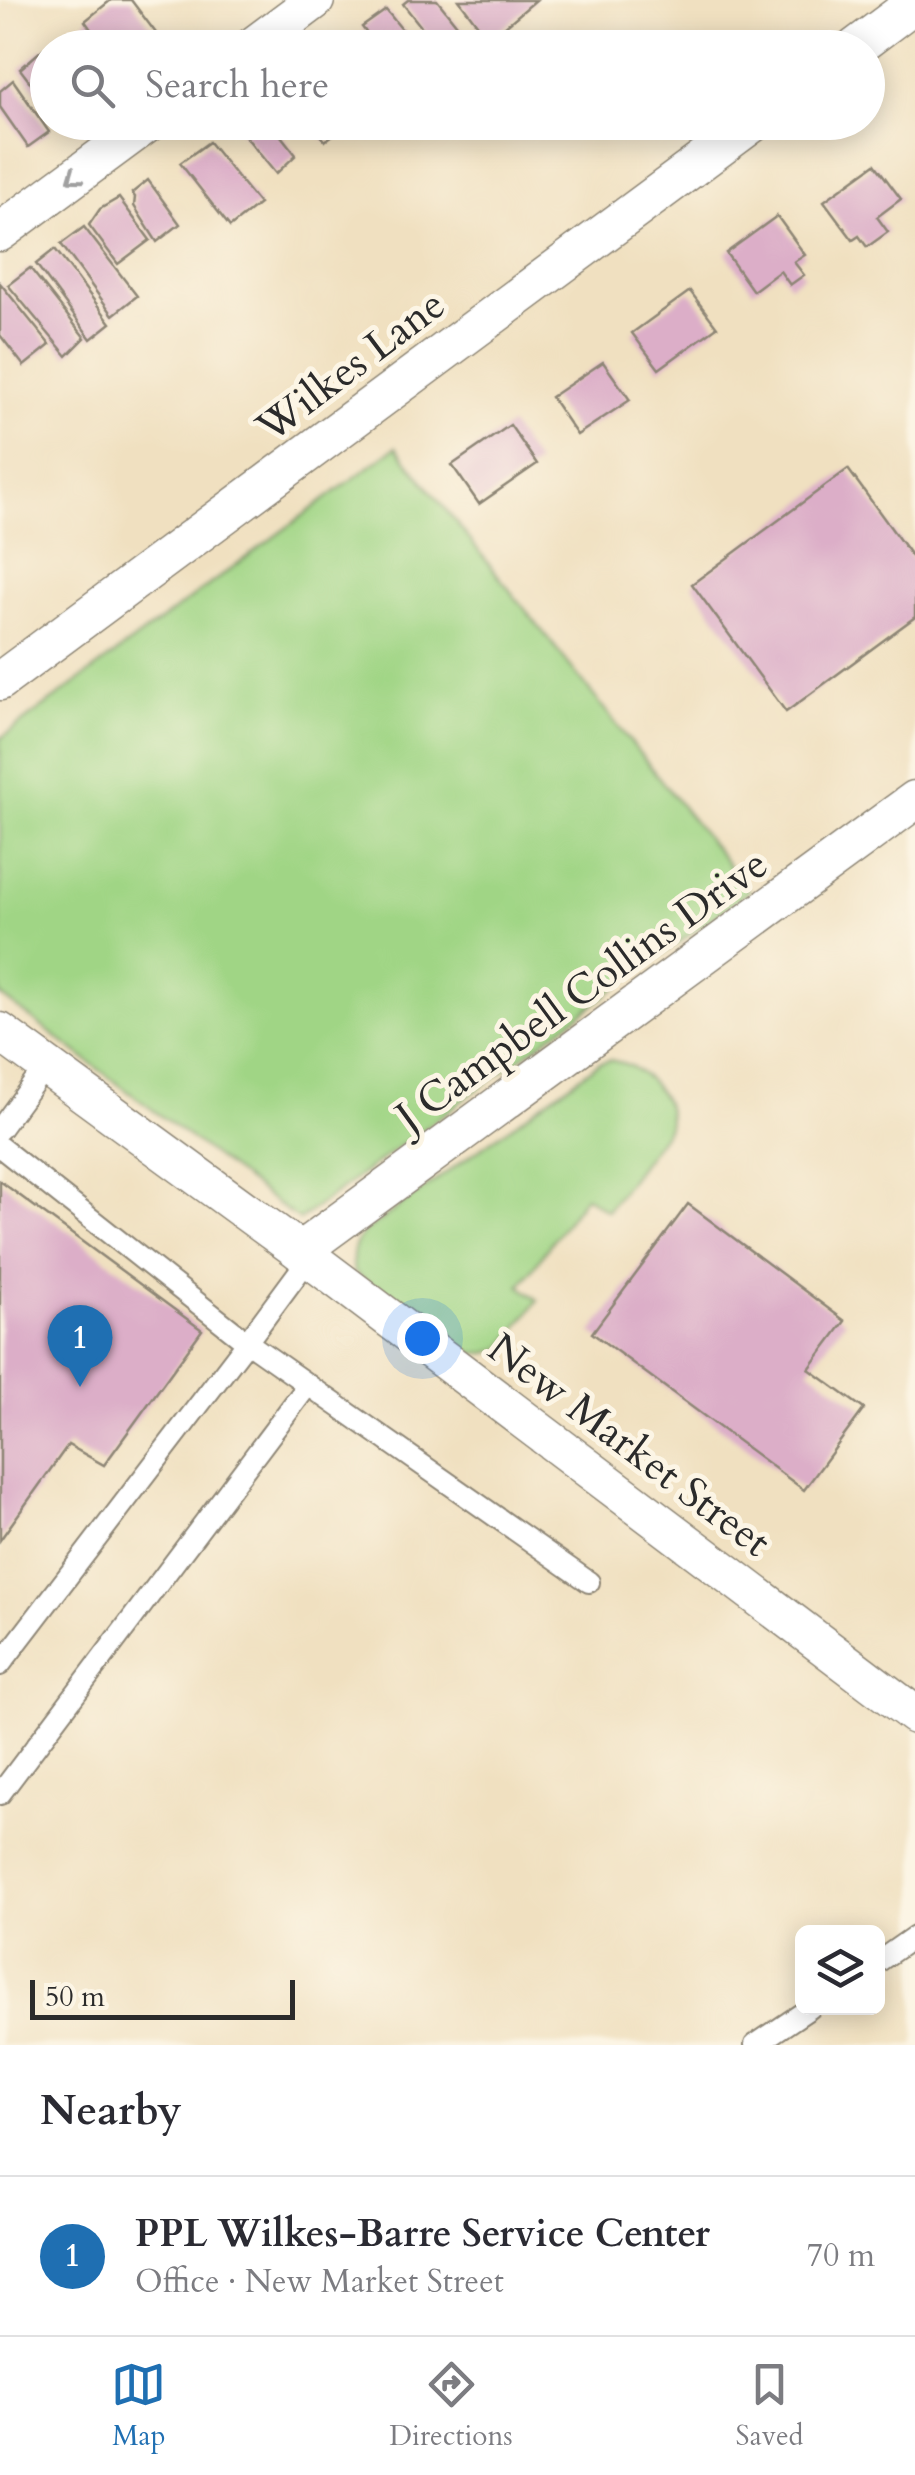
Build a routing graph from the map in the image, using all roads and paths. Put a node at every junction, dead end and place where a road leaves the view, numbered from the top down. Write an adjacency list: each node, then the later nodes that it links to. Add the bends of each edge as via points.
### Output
1 (315, 0): 3 (street)
2 (915, 3): 4 (street)
3 (274, 30)
4 (879, 30)
5 (125, 140): 7 (street, one-way to 7)
6 (729, 140): 8 (street, Wilkes Lane)
7 (0, 232)
8 (6, 667)
9 (915, 800): 14 (street, J Campbell Collins Drive)
10 (0, 1032): 11 (street, New Market Street)
11 (46, 1066): 12 (lane); 14 (street, New Market Street)
12 (0, 1130)
13 (0, 1147): 15 (lane)
14 (305, 1255): 15 (lane); 19 (street, New Market Street)
15 (247, 1342): 16 (lane); 18 (lane)
16 (308, 1384): 17 (lane); 20 (lane)
17 (589, 1582)
18 (0, 1665)
19 (915, 1715)
20 (0, 1794)
21 (915, 1936): 22 (lane)
22 (885, 1957)
23 (799, 2015): 24 (lane)
24 (754, 2045)

